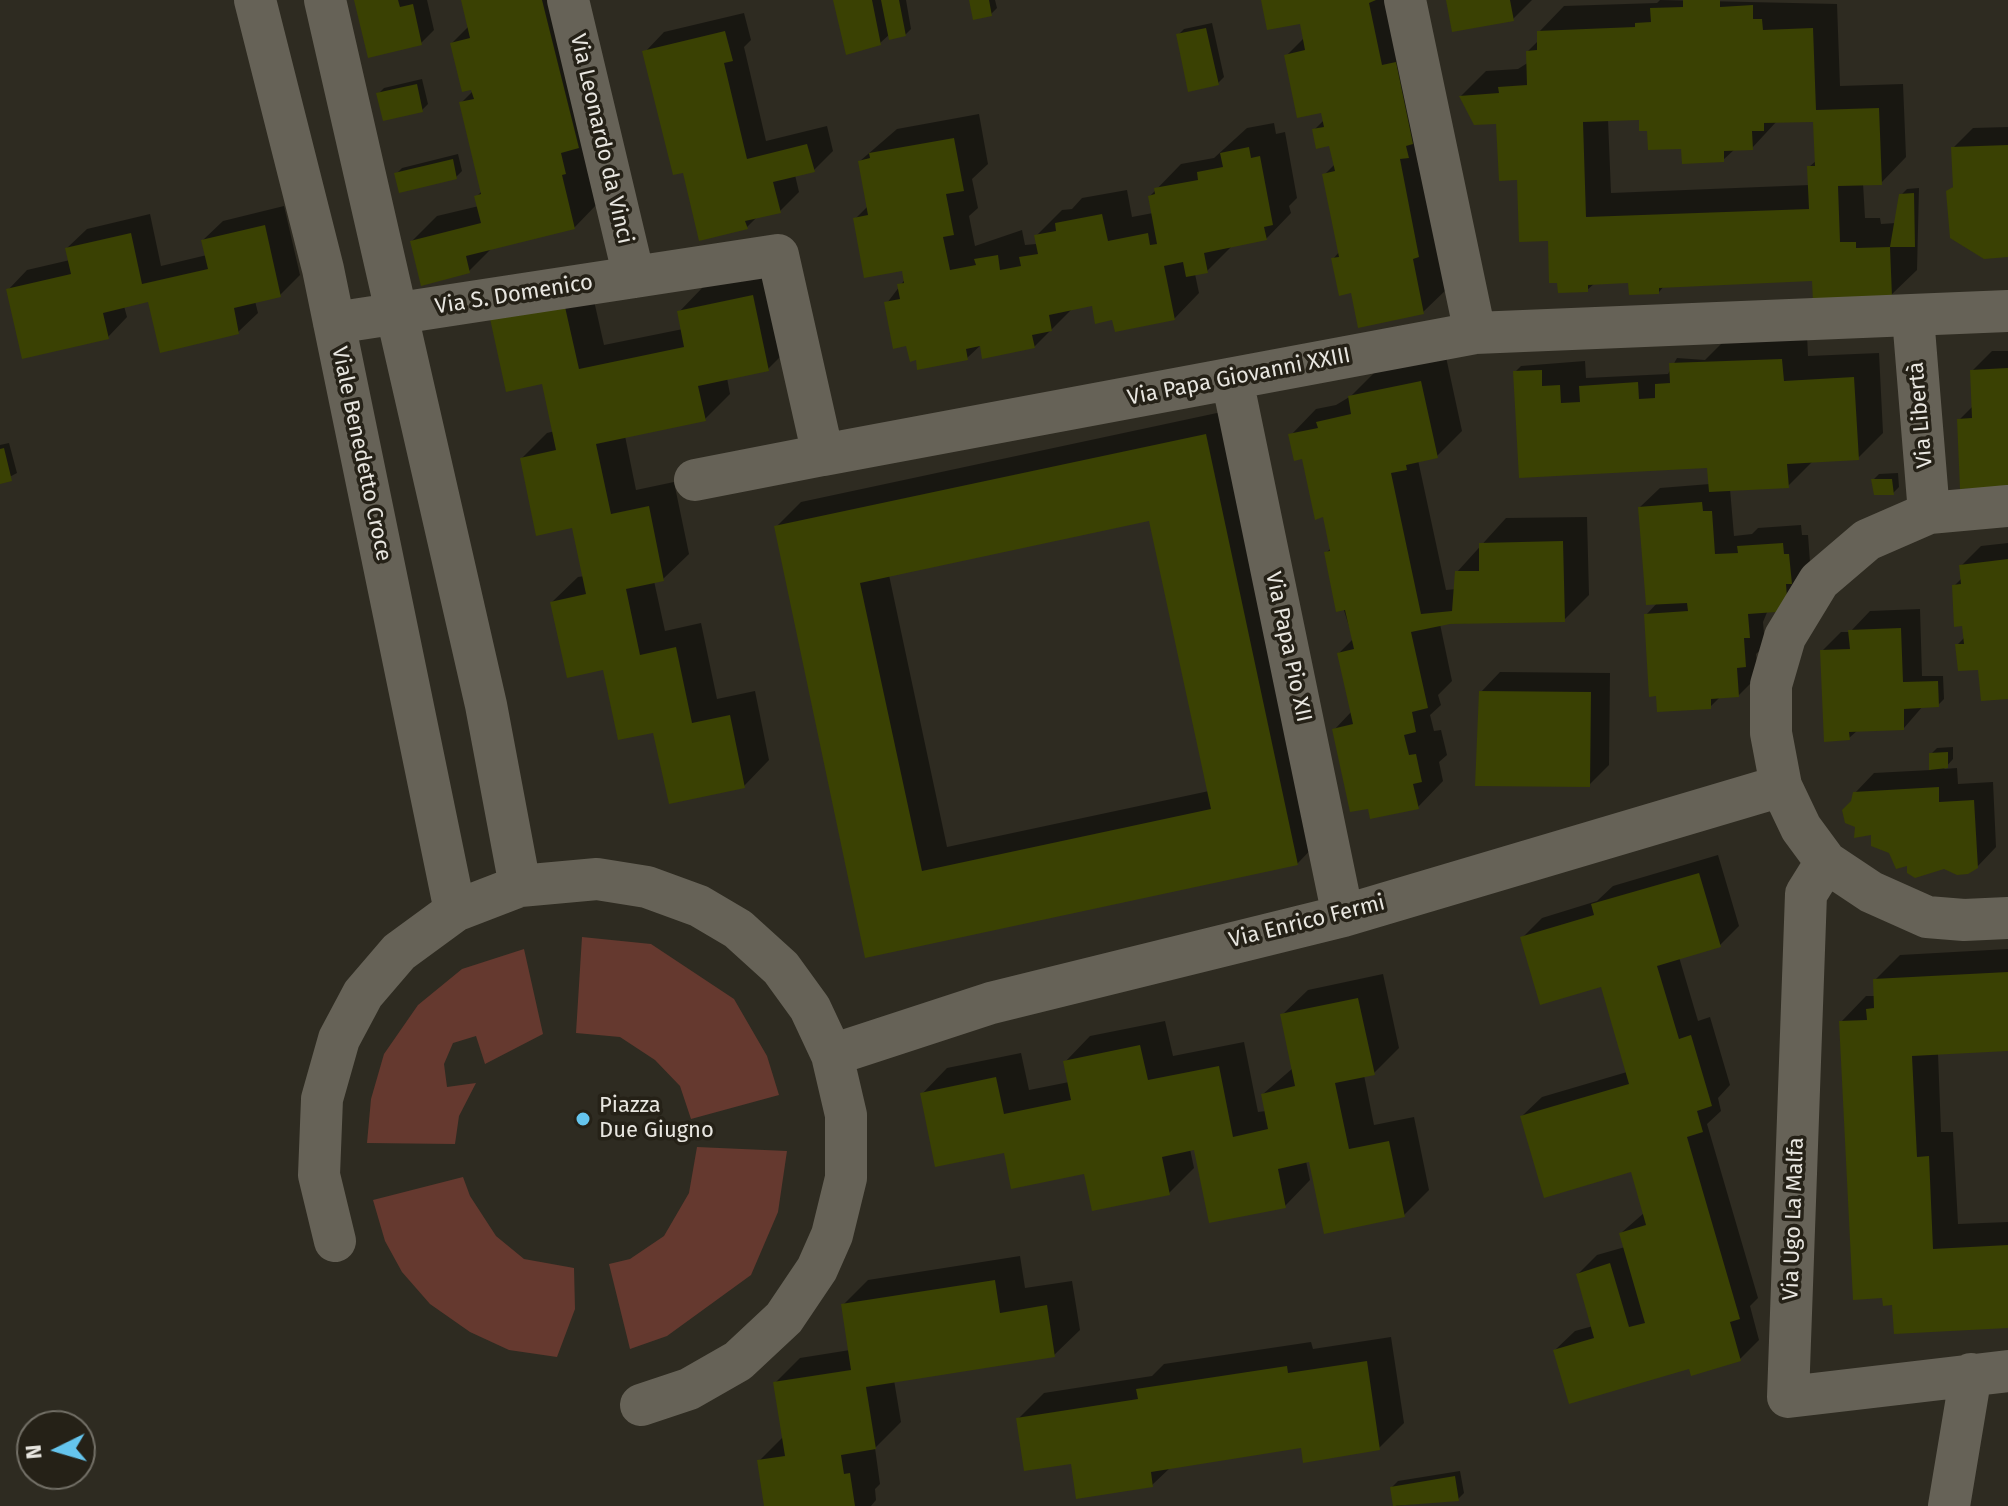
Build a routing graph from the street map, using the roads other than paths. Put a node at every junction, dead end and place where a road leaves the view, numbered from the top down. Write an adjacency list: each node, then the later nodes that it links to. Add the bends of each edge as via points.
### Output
1 (255, 0): 9 (street, Viale Benedetto Croce)
2 (325, 0): 7 (street)
3 (568, 0): 5 (street, Via Leonardo da Vinci)
4 (1405, 0): 10 (street)
5 (634, 277): 7 (street, Via S. Domenico); 12 (street, via 778,255)
6 (2008, 311): 8 (street, Via Papa Giovanni XXIII)
7 (395, 314): 9 (street, Via S. Domenico); 18 (street, via 486,705)
8 (1913, 317): 10 (street, Via Papa Giovanni XXIII); 15 (street, Via Libertà)
9 (334, 323): 19 (street, Viale Benedetto Croce)
10 (1475, 333): 11 (street, Via Papa Giovanni XXIII)
11 (1232, 379): 12 (street, Via Papa Giovanni XXIII); 20 (street, Via Papa Pio XII)
12 (823, 455): 13 (street, Via Papa Giovanni XXIII)
13 (695, 480)
14 (2008, 506): 15 (street)
15 (1929, 513): 16 (street, via 1867,540 1843,560 1819,581 1785,637 1771,685 1771,733)
16 (1781, 786): 17 (street, via 1801,828); 20 (street, Via Enrico Fermi)
17 (1826, 862): 21 (street, via 1871,892 1927,917); 24 (street, Via Ugo La Malfa, via 1806,894 1788,1397)
18 (520, 886): 19 (street); 22 (street, via 597,879 647,887 699,906 738,929 781,968 810,1008)
19 (455, 911): 23 (street, via 399,952 363,994 339,1039 322,1099 319,1175)
20 (1343, 916): 22 (street, Via Enrico Fermi, via 991,1003)
21 (2008, 918)
22 (832, 1055): 25 (street, via 846,1115 846,1178 817,1269 784,1318 738,1361 689,1389)
23 (335, 1241)
24 (1989, 1372): 26 (street)
25 (641, 1405)
26 (1949, 1506)

